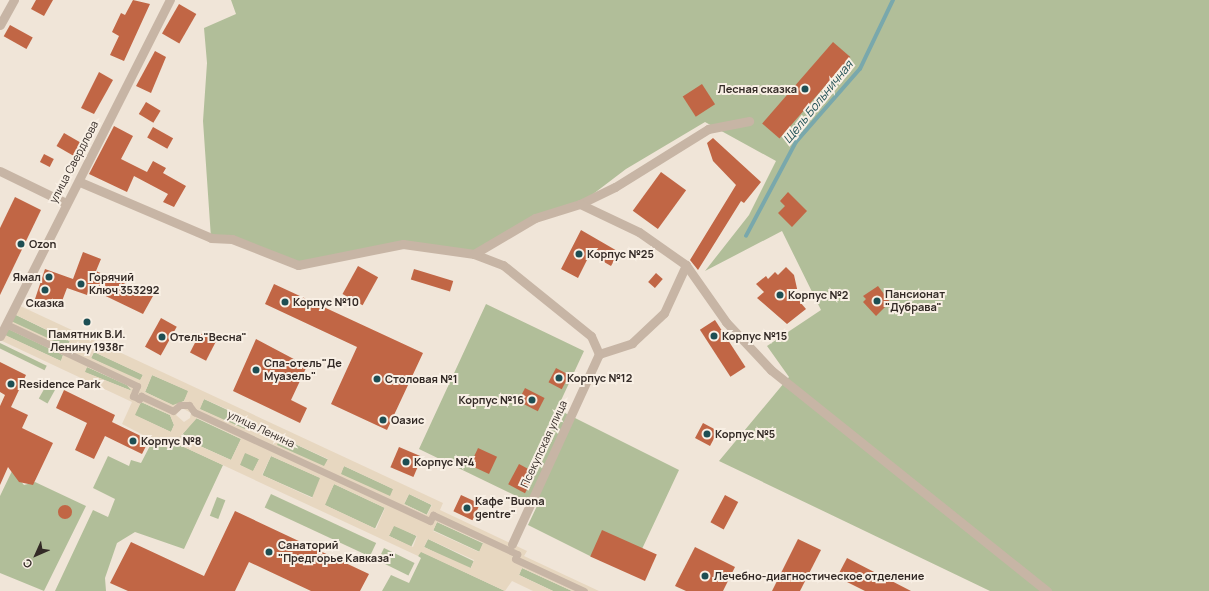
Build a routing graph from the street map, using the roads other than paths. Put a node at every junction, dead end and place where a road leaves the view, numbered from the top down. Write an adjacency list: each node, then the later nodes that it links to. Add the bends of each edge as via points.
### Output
1 (14, 0): 3 (street)
2 (170, 0): 6 (street, улица Свердлова)
3 (0, 25)
4 (749, 122): 8 (street, via 708,129 615,187)
5 (0, 170): 7 (street)
6 (80, 182): 7 (street, улица Свердлова); 9 (street, via 211,238 232,239 298,265 403,244)
7 (66, 203): 11 (street, улица Свердлова)
8 (580, 204): 9 (street, via 535,218); 10 (street, via 639,232)
9 (474, 254): 13 (street, via 502,265 590,336)
10 (686, 265): 13 (street, via 664,313 632,342); 16 (street, via 726,322 771,370)
11 (3, 323): 12 (street, улица Свердлова); 15 (street, улица Ленина, via 137,386 133,396 139,399 141,396 173,411 187,404 194,412 430,521 433,515 517,554 515,559)
12 (0, 336)
13 (599, 354): 14 (street, Псекупская улица)
14 (512, 544)
15 (584, 591)
16 (1047, 591)

